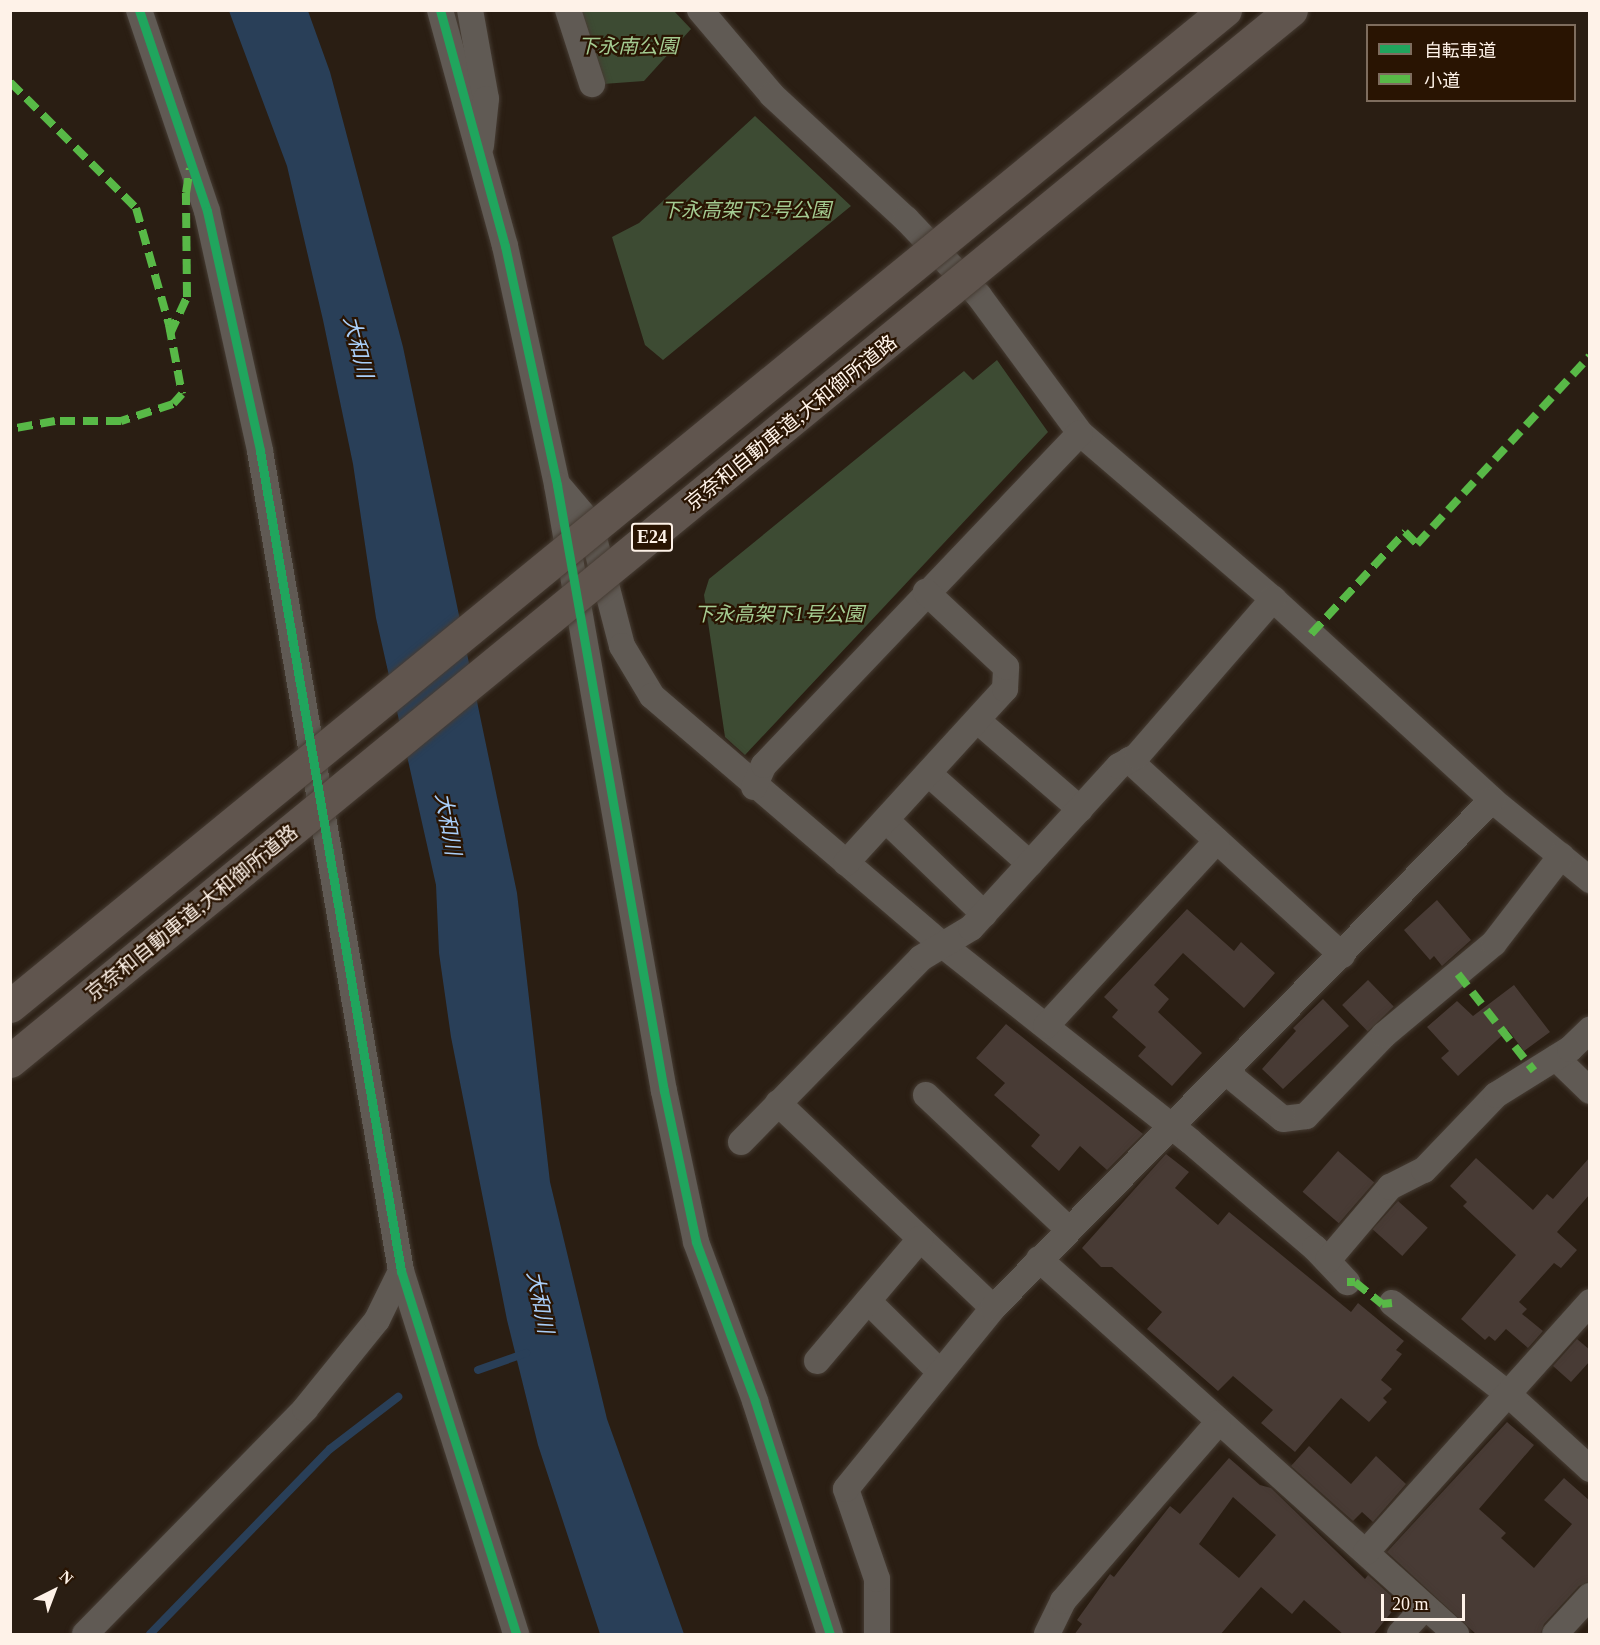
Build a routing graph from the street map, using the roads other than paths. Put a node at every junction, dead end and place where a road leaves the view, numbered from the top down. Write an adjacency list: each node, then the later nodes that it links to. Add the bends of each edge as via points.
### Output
1 (139, 10): 44 (street, via 207,211 260,451)
2 (440, 10): 9 (street)
3 (470, 10): 9 (street, via 486,99 486,128)
4 (568, 10): 8 (street)
5 (700, 10): 10 (street, via 772,95 906,219 979,296)
6 (1225, 10): 29 (highway, E24, bridge)
7 (1291, 10): 33 (highway, 京奈和自動車道;大和御所道路 / E24, bridge)
8 (592, 84)
9 (479, 154): 11 (street, via 506,246)
10 (1080, 432): 12 (street); 13 (street)
11 (558, 485): 17 (street, via 590,523 622,646 652,696); 61 (street, via 664,1091 696,1242 755,1401)
12 (926, 592): 14 (street, via 1006,667 1005,689); 17 (street, via 764,765)
13 (1273, 599): 15 (street); 18 (street)
14 (978, 721): 16 (street); 19 (street)
15 (1129, 760): 19 (street); 21 (street)
16 (929, 774): 20 (street); 24 (street)
17 (754, 787): 23 (street)
18 (1492, 800): 22 (street); 28 (street)
19 (1080, 809): 24 (street)
20 (886, 820): 23 (street); 26 (street)
21 (1217, 841): 28 (street); 30 (street)
22 (1561, 856): 25 (street); 34 (street, via 1494,944 1384,1035 1306,1116 1283,1119)
23 (846, 863): 27 (street)
24 (1030, 864): 26 (street)
25 (1590, 880)
26 (984, 914): 27 (street)
27 (944, 946): 30 (street); 37 (street, via 921,958)
28 (1342, 955): 34 (street)
29 (10, 1006)
30 (1046, 1026): 38 (street)
31 (1590, 1030): 32 (street)
32 (1556, 1058): 35 (street); 43 (street, via 1496,1095 1424,1170 1390,1187)
33 (10, 1061)
34 (1227, 1073): 38 (street)
35 (1590, 1091)
36 (926, 1095): 40 (street)
37 (778, 1103): 39 (street); 41 (street)
38 (1171, 1126): 40 (street); 43 (street)
39 (741, 1142)
40 (1068, 1229): 42 (street)
41 (920, 1239): 46 (street); 49 (street)
42 (1039, 1259): 49 (street); 53 (street)
43 (1328, 1260): 45 (street)
44 (401, 1271): 59 (street, via 377,1320 305,1408); 60 (street)
45 (1347, 1282)
46 (868, 1301): 50 (street); 51 (street)
47 (1590, 1302): 52 (street)
48 (1392, 1303): 52 (street)
49 (993, 1308): 51 (street)
50 (818, 1361)
51 (940, 1372): 62 (street, via 846,1489 877,1579)
52 (1508, 1394): 54 (street); 55 (street)
53 (1218, 1423): 55 (street); 58 (street, via 1063,1601)
54 (1590, 1469)
55 (1366, 1552): 57 (street)
56 (1590, 1596): 65 (street)
57 (1425, 1607): 63 (street); 64 (street)
58 (1054, 1632)
59 (85, 1635)
60 (516, 1635)
61 (830, 1635)
62 (877, 1635)
63 (1400, 1635)
64 (1456, 1635)
65 (1555, 1635)

